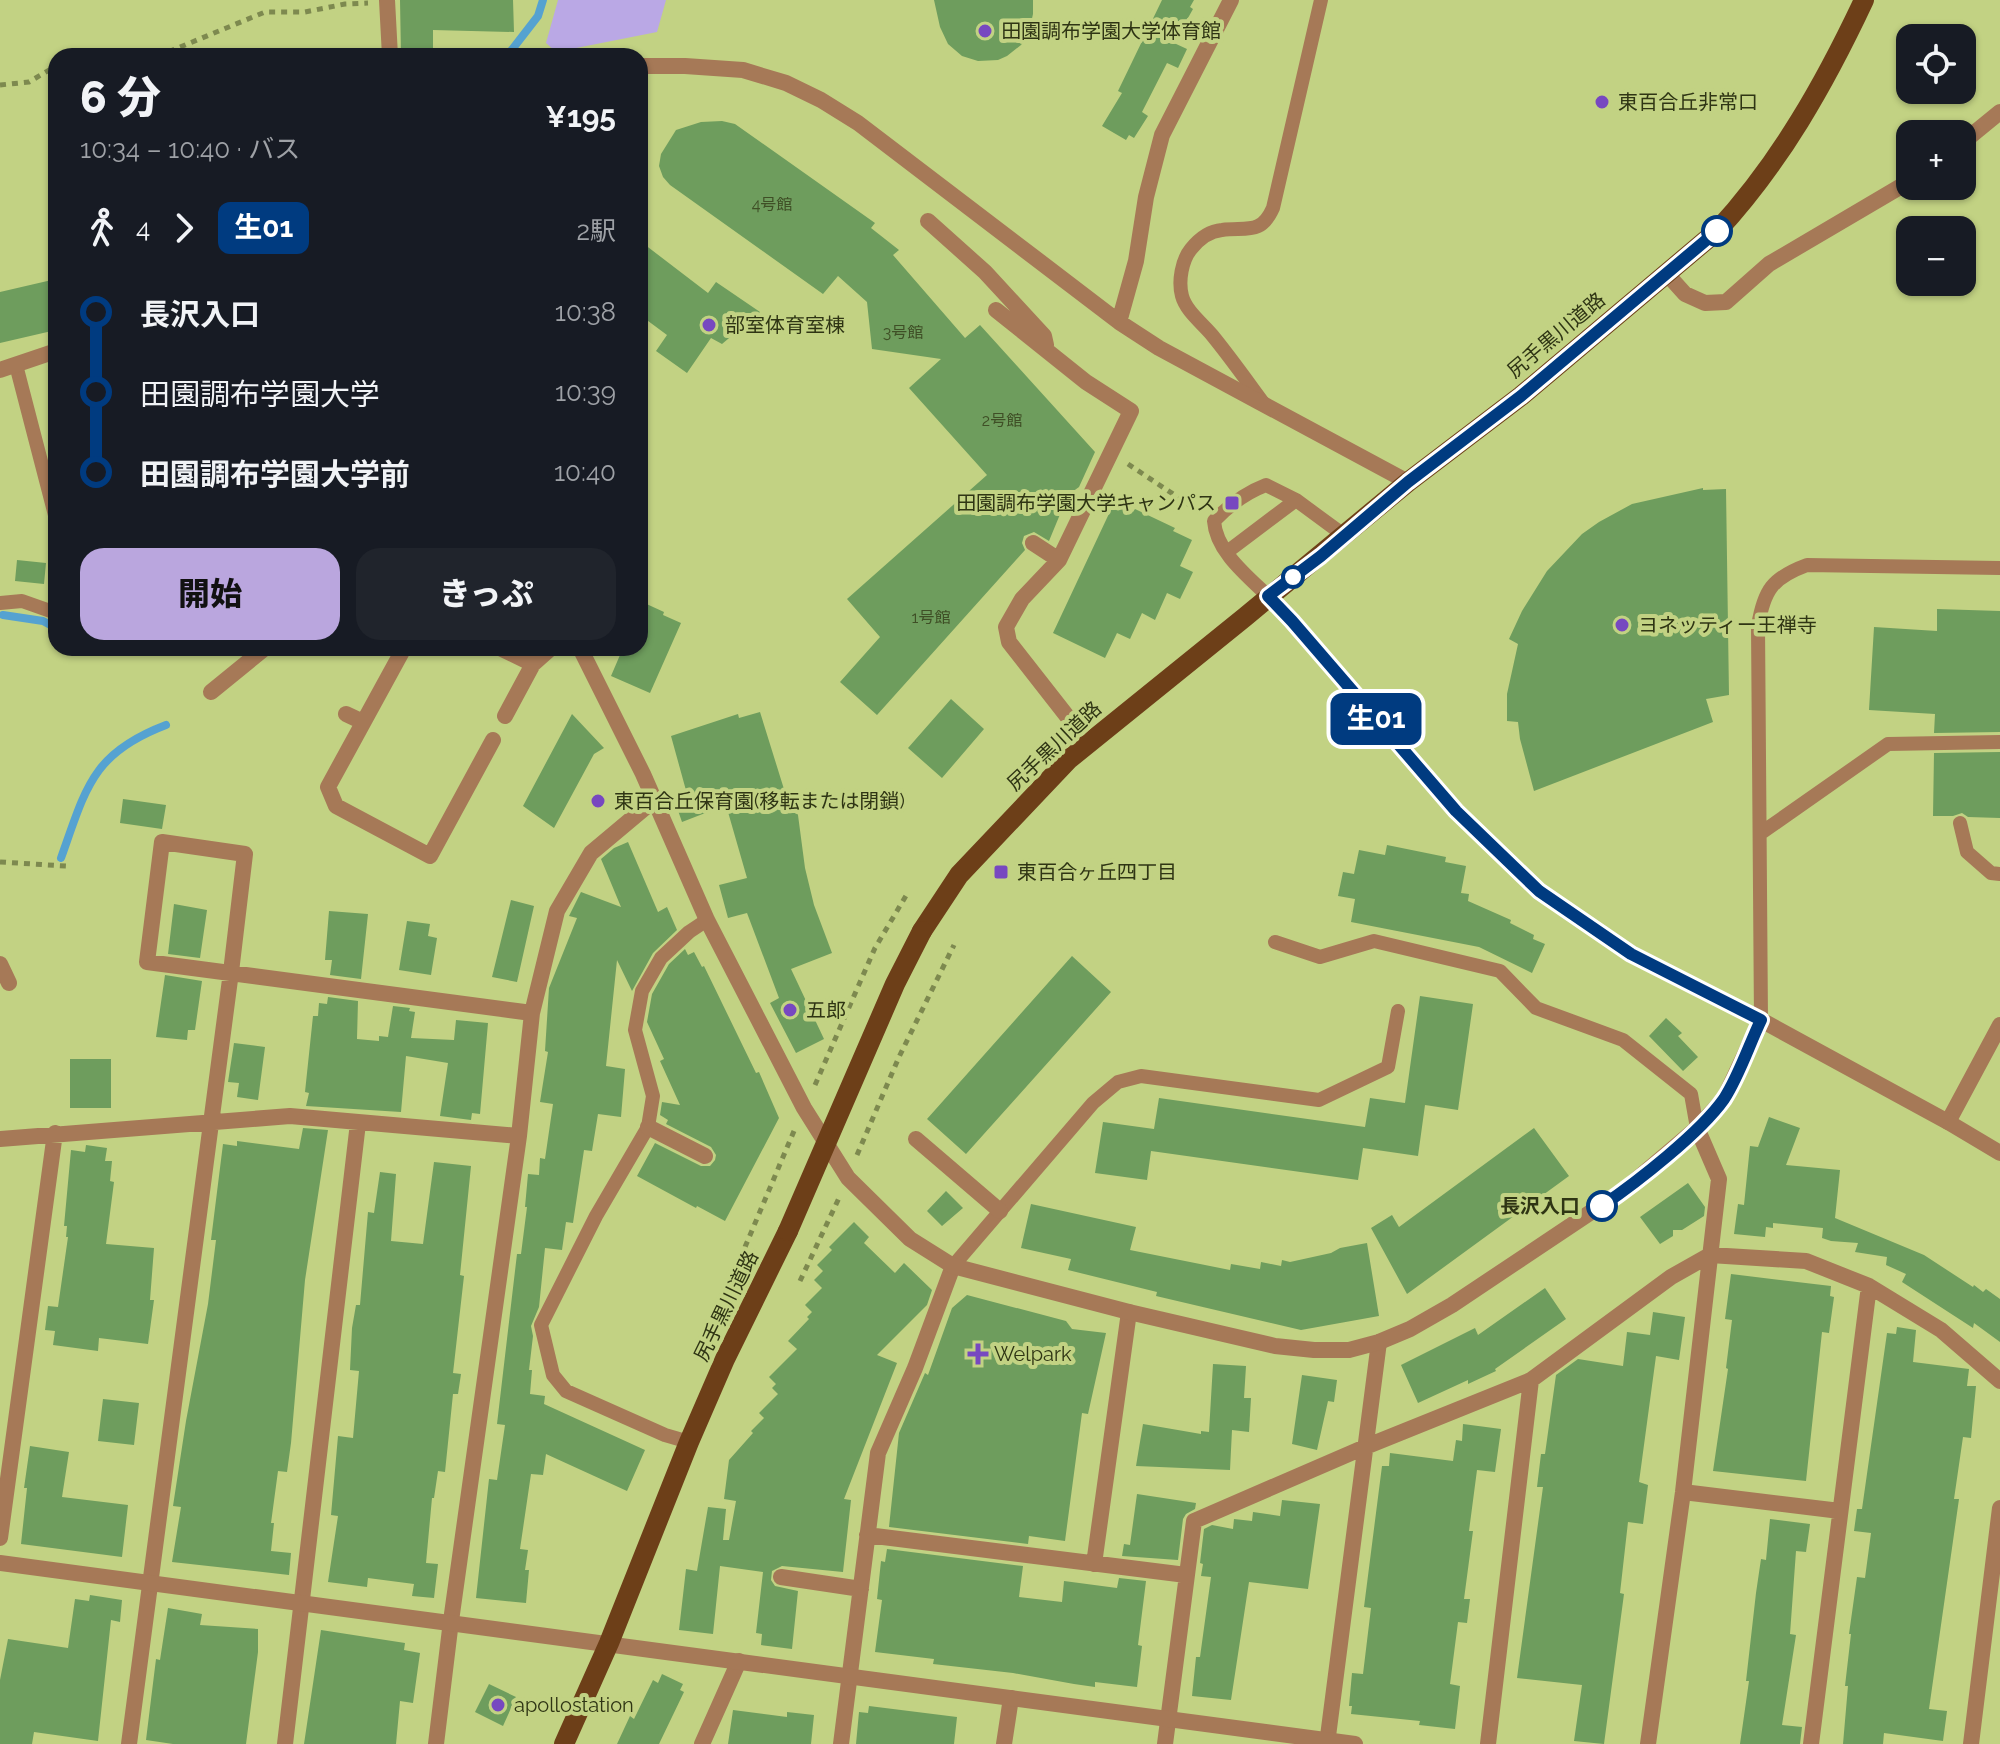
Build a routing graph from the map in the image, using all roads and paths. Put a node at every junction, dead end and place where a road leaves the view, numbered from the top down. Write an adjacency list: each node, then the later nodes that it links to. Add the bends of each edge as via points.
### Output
1 (1231, 0): 16 (street, via 1162,135)
2 (1321, 0): 20 (lane, via 1268,221 1256,229 1218,230 1201,238 1188,252 1181,274 1182,297)
3 (1864, 0): 14 (main road, 尻手黒川道路, via 1830,73 1746,200)
4 (379, 1): 5 (path, via 265,12); 6 (street)
5 (178, 48)
6 (388, 48)
7 (648, 66): 16 (street, via 743,70 821,100)
8 (48, 71): 9 (path, via 29,82)
9 (0, 85)
10 (2000, 112): 11 (street)
11 (1976, 132)
12 (1896, 189): 14 (street, via 1769,264 1726,302 1705,303 1685,294)
13 (928, 221): 17 (street, via 1044,336)
14 (1667, 274): 22 (main road, 尻手黒川道路)
15 (996, 310): 17 (street)
16 (1119, 322): 20 (street)
17 (1047, 351): 21 (street, via 1131,411)
18 (48, 354): 19 (street)
19 (8, 368): 23 (lane)
20 (1264, 404): 22 (street)
21 (1111, 453): 25 (path); 29 (street)
22 (1408, 482): 26 (main road, 尻手黒川道路)
23 (48, 489)
24 (1296, 500): 25 (lane, via 1266,485 1232,503); 26 (lane); 28 (lane)
25 (1214, 521): 28 (lane, via 1215,538)
26 (1345, 536): 31 (main road, 尻手黒川道路)
27 (1033, 543): 29 (street)
28 (1227, 552): 31 (lane)
29 (1059, 560): 46 (street, via 1022,599 1006,627 1009,642)
30 (2000, 568): 49 (lane, via 1807,565 1783,573 1762,600 1758,626)
31 (1268, 596): 46 (main road, 尻手黒川道路); 62 (street, via 1456,811 1539,891 1631,954)
32 (0, 603): 33 (lane, via 22,601)
33 (48, 610)
34 (255, 656): 40 (street)
35 (400, 656): 43 (street)
36 (516, 656): 39 (street)
37 (542, 656): 39 (street)
38 (584, 656): 47 (street)
39 (533, 664): 42 (street)
40 (211, 692)
41 (346, 714): 43 (street)
42 (505, 716)
43 (363, 722): 44 (street, via 328,787 336,806 430,856)
44 (493, 740)
45 (2000, 742): 49 (lane, via 1888,744)
46 (1088, 743): 89 (main road, 尻手黒川道路, bridge, via 959,875 922,931)
47 (653, 801): 54 (street); 61 (street, via 591,853 557,911)
48 (1960, 823): 52 (lane, via 1967,852 1991,873)
49 (1761, 833): 62 (lane)
50 (0, 862): 51 (path)
51 (66, 866)
52 (2000, 874)
53 (907, 894): 64 (path, via 875,948)
54 (707, 920): 68 (lane, via 661,958 642,991 635,1030 653,1096); 82 (street, via 804,1108 848,1178 910,1239)
55 (1275, 942): 70 (lane, via 1320,957 1374,941 1500,971 1536,1008 1623,1040 1691,1094)
56 (954, 945): 77 (path)
57 (0, 964): 59 (street)
58 (231, 972): 58 (street, via 147,962 162,842 245,854); 61 (street); 65 (street)
59 (9, 983)
60 (1398, 1011): 79 (lane, via 1388,1067 1319,1100 1141,1076 1118,1082 1093,1103)
61 (532, 1013): 72 (street)
62 (1761, 1020): 66 (street); 70 (street, via 1724,1099)
63 (2000, 1025): 66 (street)
64 (809, 1097)
65 (211, 1121): 67 (street, via 290,1116); 71 (street); 100 (street)
66 (1948, 1122): 75 (street)
67 (358, 1123): 72 (street); 102 (street)
68 (648, 1127): 76 (street); 89 (lane, via 541,1325 553,1375 566,1391)
69 (796, 1127): 80 (path)
70 (1697, 1128): 81 (street, via 1719,1179); 86 (street, via 1624,1190 1558,1236 1452,1305)
71 (55, 1133): 73 (street); 95 (street)
72 (519, 1136): 103 (street)
73 (0, 1139)
74 (916, 1139): 79 (street)
75 (2000, 1153)
76 (705, 1156)
77 (855, 1160)
78 (841, 1193): 83 (path)
79 (1000, 1211): 82 (lane)
80 (745, 1247)
81 (1710, 1255): 84 (street, via 1806,1261); 87 (street, via 1671,1277); 91 (street)
82 (953, 1266): 85 (street); 94 (street, via 878,1453)
83 (800, 1281)
84 (1869, 1286): 88 (street, via 1941,1330); 93 (street)
85 (1129, 1312): 86 (street, via 1275,1346 1349,1350); 97 (street)
86 (1379, 1342): 90 (street)
87 (1531, 1380): 90 (street); 119 (street)
88 (2000, 1381)
89 (689, 1442): 104 (main road, 尻手黒川道路)
90 (1365, 1447): 98 (street, via 1194,1521); 109 (street)
91 (1683, 1492): 93 (street); 120 (street)
92 (2000, 1508): 122 (street)
93 (1840, 1511): 121 (street)
94 (867, 1535): 97 (street); 101 (street)
95 (0, 1538)
96 (0, 1563): 100 (street)
97 (1094, 1564): 98 (street)
98 (1186, 1575): 108 (street)
99 (781, 1577): 101 (street)
100 (150, 1581): 102 (street); 110 (street)
101 (861, 1589): 106 (street)
102 (302, 1602): 103 (street); 111 (street)
103 (451, 1621): 104 (street); 112 (street)
104 (609, 1643): 105 (street); 113 (main road, 尻手黒川道路)
105 (739, 1661): 106 (street); 114 (street)
106 (850, 1676): 107 (street); 115 (street)
107 (1011, 1698): 108 (street); 116 (street)
108 (1168, 1719): 109 (street); 117 (street)
109 (1327, 1742): 118 (street)
110 (129, 1744)
111 (285, 1744)
112 (436, 1744)
113 (564, 1744)
114 (702, 1744)
115 (841, 1744)
116 (1004, 1744)
117 (1165, 1744)
118 (1355, 1744)
119 (1488, 1744)
120 (1648, 1744)
121 (1811, 1744)
122 (1971, 1744)

